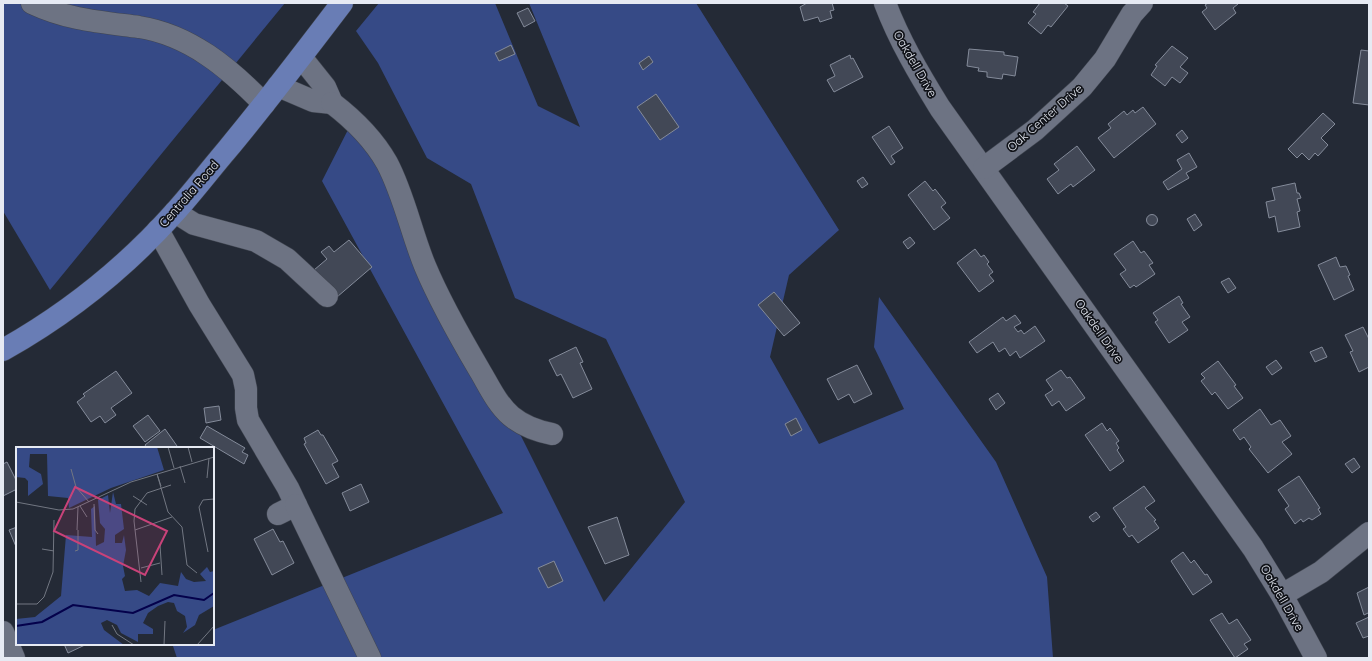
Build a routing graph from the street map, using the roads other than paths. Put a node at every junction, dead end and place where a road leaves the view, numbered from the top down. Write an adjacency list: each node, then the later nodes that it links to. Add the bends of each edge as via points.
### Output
1 (32, 3): 8 (street, via 75,18 140,28 188,43 231,72)
2 (342, 3): 5 (main road, Centralia Road)
3 (885, 3): 9 (street, Oakdell Drive, via 917,72)
4 (1142, 3): 9 (street, Oak Center Drive, via 1132,14 1105,59 1082,87 1034,130)
5 (302, 57): 6 (main road, Centralia Road); 7 (street, via 324,87)
6 (278, 86): 7 (street, via 314,101); 8 (main road, Centralia Road)
7 (332, 103): 14 (street, via 362,130 386,163 425,266 456,329 499,403 525,426)
8 (264, 104): 10 (main road, Centralia Road)
9 (984, 168): 16 (street, Oakdell Drive, via 1253,548)
10 (175, 212): 11 (main road, Centralia Road); 12 (street, via 194,224 256,241 287,259)
11 (158, 230): 13 (main road, Centralia Road, via 99,285 59,315); 19 (street, via 199,304 243,375 248,420 288,488 287,510)
12 (327, 296)
13 (3, 350)
14 (552, 434)
15 (1369, 533): 16 (street, via 1321,572)
16 (1282, 595): 20 (street, Oakdell Drive)
17 (3, 632): 18 (street)
18 (14, 658)
19 (370, 658)
20 (1316, 658)

